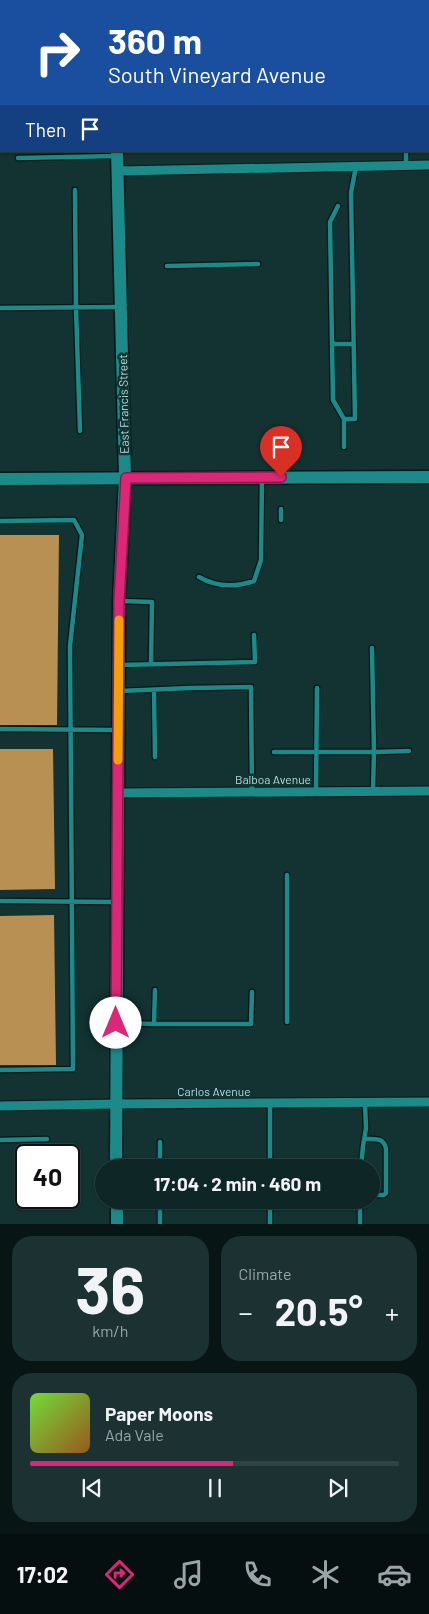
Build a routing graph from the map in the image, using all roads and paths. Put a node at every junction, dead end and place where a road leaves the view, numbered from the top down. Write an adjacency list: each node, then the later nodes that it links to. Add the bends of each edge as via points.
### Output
1 (406, 152): 6 (lane)
2 (117, 153): 3 (lane); 7 (street, East Francis Street)
3 (18, 158)
4 (429, 165): 6 (street)
5 (356, 166): 6 (street); 7 (street); 16 (lane, via 351,192)
6 (406, 166)
7 (118, 170): 12 (street, East Francis Street)
8 (75, 190): 14 (lane)
9 (338, 206): 15 (lane, via 330,222)
10 (258, 264): 11 (lane)
11 (167, 266)
12 (121, 307): 14 (lane); 20 (street, East Francis Street)
13 (0, 308): 14 (lane)
14 (76, 308): 18 (lane)
15 (332, 344): 16 (lane); 17 (lane, via 333,400)
16 (353, 344): 17 (lane, via 355,419)
17 (344, 419): 19 (lane)
18 (80, 431)
19 (344, 447)
20 (126, 478): 21 (street); 23 (street); 28 (street, East Francis Street)
21 (262, 478): 22 (street); 27 (lane, via 261,560 254,581 224,585)
22 (429, 478)
23 (0, 479)
24 (281, 509): 25 (lane)
25 (281, 520)
26 (0, 521): 37 (lane, via 74,520 82,535 70,646)
27 (199, 577)
28 (119, 601): 31 (lane, via 152,602); 32 (street, East Francis Street)
29 (254, 635): 31 (lane, via 254,662)
30 (372, 648): 41 (lane)
31 (151, 664): 32 (lane)
32 (119, 665): 35 (street, East Francis Street)
33 (317, 688): 39 (lane)
34 (154, 690): 35 (lane); 43 (lane); 46 (lane, via 251,686)
35 (119, 692): 38 (street, East Francis Street)
36 (0, 729): 37 (lane)
37 (71, 730): 38 (lane); 51 (lane)
38 (118, 730): 48 (street, East Francis Street)
39 (316, 751): 40 (lane); 41 (lane); 47 (lane)
40 (274, 752)
41 (374, 752): 42 (lane); 44 (lane)
42 (409, 752)
43 (155, 757)
44 (373, 791): 45 (street, Balboa Avenue); 47 (street, Balboa Avenue)
45 (429, 791)
46 (252, 792): 47 (street, Balboa Avenue); 48 (street, Balboa Avenue)
47 (316, 792)
48 (118, 793): 52 (street, East Francis Street)
49 (287, 875): 55 (lane)
50 (0, 901): 51 (lane)
51 (72, 901): 52 (lane); 58 (lane, via 73,1069)
52 (117, 902): 56 (street, East Francis Street)
53 (155, 990): 57 (lane)
54 (252, 992): 57 (lane, via 251,1024)
55 (287, 1022)
56 (116, 1023): 57 (lane); 62 (street, East Francis Street)
57 (154, 1024)
58 (0, 1070)
59 (429, 1102): 61 (street, Carlos Avenue)
60 (270, 1103): 61 (street, Carlos Avenue); 62 (street, Carlos Avenue); 70 (lane)
61 (365, 1103): 65 (lane)
62 (116, 1104): 63 (street, Carlos Avenue); 68 (street, East Francis Street)
63 (0, 1106)
64 (47, 1139): 66 (lane)
65 (364, 1139): 71 (lane); 72 (lane, via 386,1144 386,1193)
66 (0, 1140)
67 (160, 1142): 69 (lane)
68 (116, 1159)
69 (160, 1159)
70 (270, 1159)
71 (362, 1159)
72 (380, 1196)
73 (116, 1209): 77 (street)
74 (160, 1209): 78 (lane)
75 (270, 1209): 79 (lane)
76 (360, 1209): 80 (lane)
77 (117, 1224)
78 (160, 1224)
79 (270, 1224)
80 (360, 1224)

